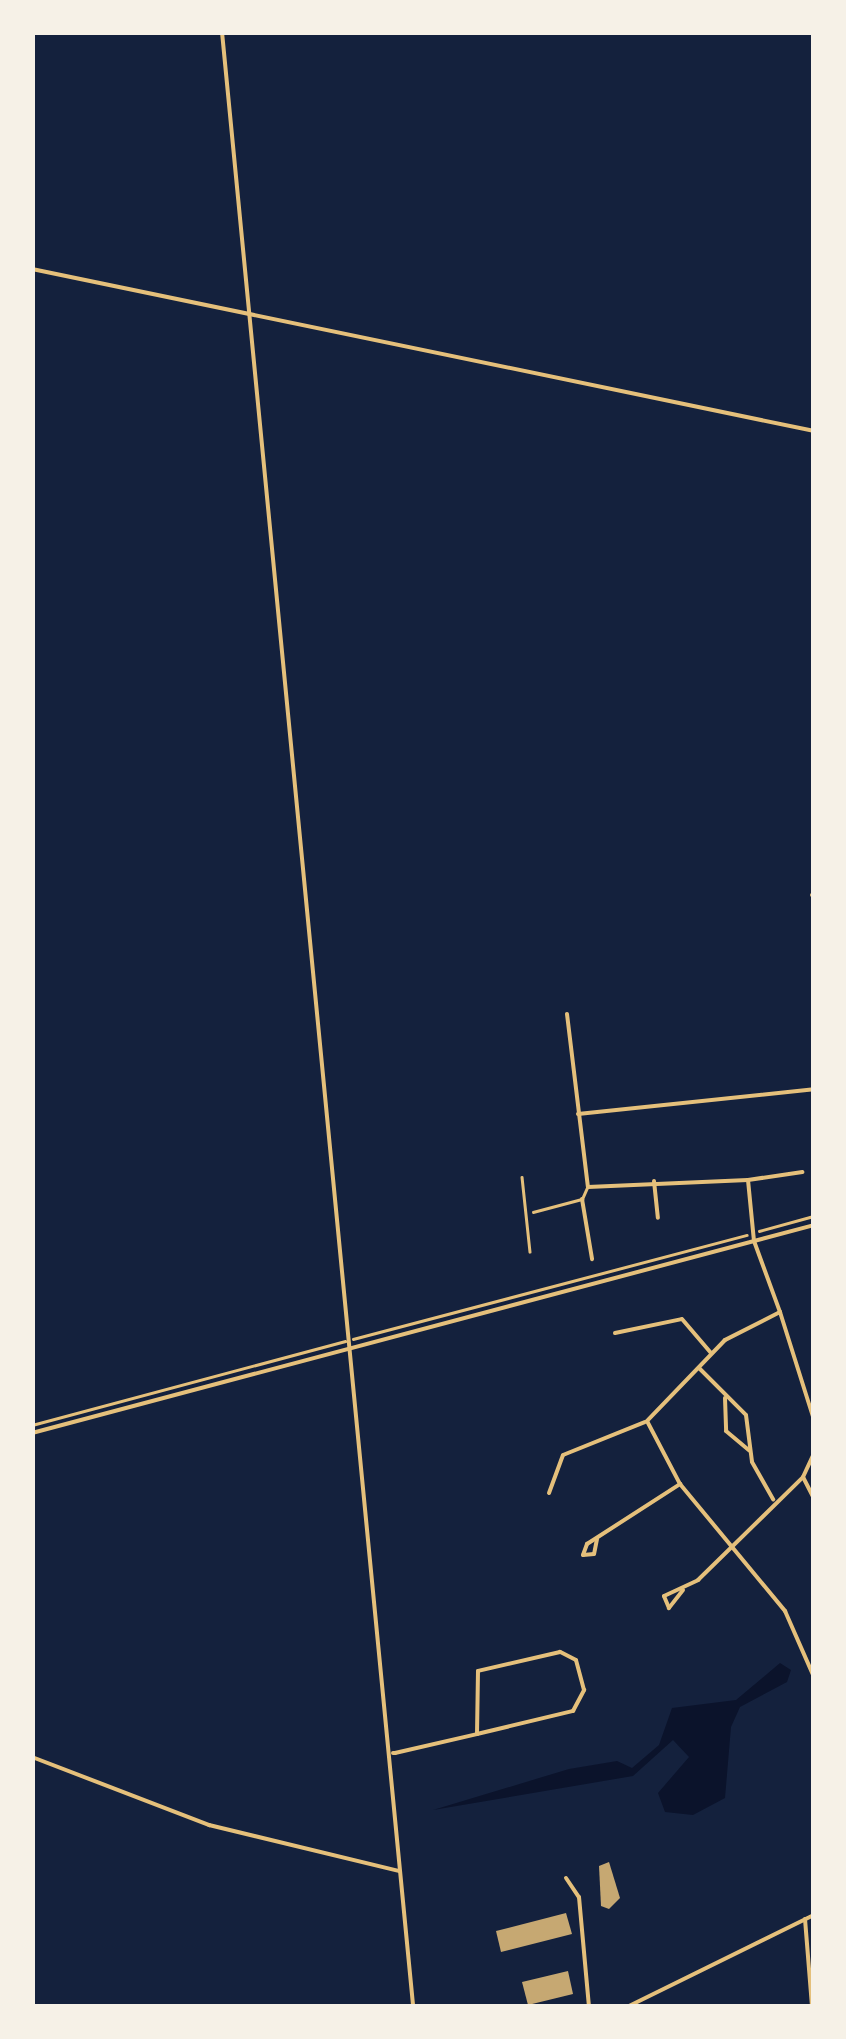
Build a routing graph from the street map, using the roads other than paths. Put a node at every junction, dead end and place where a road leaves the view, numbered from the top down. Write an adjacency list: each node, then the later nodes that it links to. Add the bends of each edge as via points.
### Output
1 (222, 32): 3 (street)
2 (32, 269): 3 (street)
3 (248, 307): 4 (street); 22 (street)
4 (814, 431)
5 (568, 1014): 7 (street)
6 (814, 1089): 7 (street)
7 (578, 1114): 12 (street)
8 (802, 1172): 10 (street)
9 (522, 1177): 14 (lane)
10 (748, 1180): 11 (street); 17 (street)
11 (654, 1181): 12 (street); 15 (street)
12 (588, 1187): 13 (lane)
13 (582, 1199): 14 (lane); 19 (street)
14 (532, 1212): 18 (lane)
15 (658, 1218)
16 (814, 1225): 17 (street)
17 (754, 1241): 20 (street); 22 (street)
18 (530, 1252)
19 (592, 1259)
20 (780, 1312): 23 (street); 26 (street)
21 (615, 1333): 23 (street, via 682,1320)
22 (352, 1347): 28 (street); 41 (street)
23 (711, 1353): 24 (street)
24 (699, 1368): 25 (street); 27 (street)
25 (726, 1398): 29 (street, via 750,1424); 29 (street, via 726,1430)
26 (814, 1420)
27 (646, 1421): 32 (street); 33 (street, via 563,1455)
28 (32, 1433)
29 (749, 1450): 35 (street)
30 (814, 1453): 31 (street)
31 (803, 1477): 34 (street); 35 (street)
32 (680, 1484): 36 (street); 37 (street)
33 (549, 1493)
34 (814, 1499)
35 (773, 1500): 37 (street)
36 (597, 1539)
37 (731, 1542): 38 (street); 39 (street, via 800,1640)
38 (684, 1590)
39 (814, 1677)
40 (478, 1734): 40 (street, via 573,1711 584,1690 576,1660 560,1652 478,1671); 41 (street)
41 (393, 1754): 43 (street)
42 (32, 1757): 43 (street, via 209,1825)
43 (399, 1871): 47 (street)
44 (566, 1878): 48 (street, via 579,1898)
45 (814, 1915): 46 (street)
46 (805, 1920): 49 (street); 50 (street)
47 (413, 2006)
48 (590, 2006)
49 (629, 2006)
50 (812, 2006)

